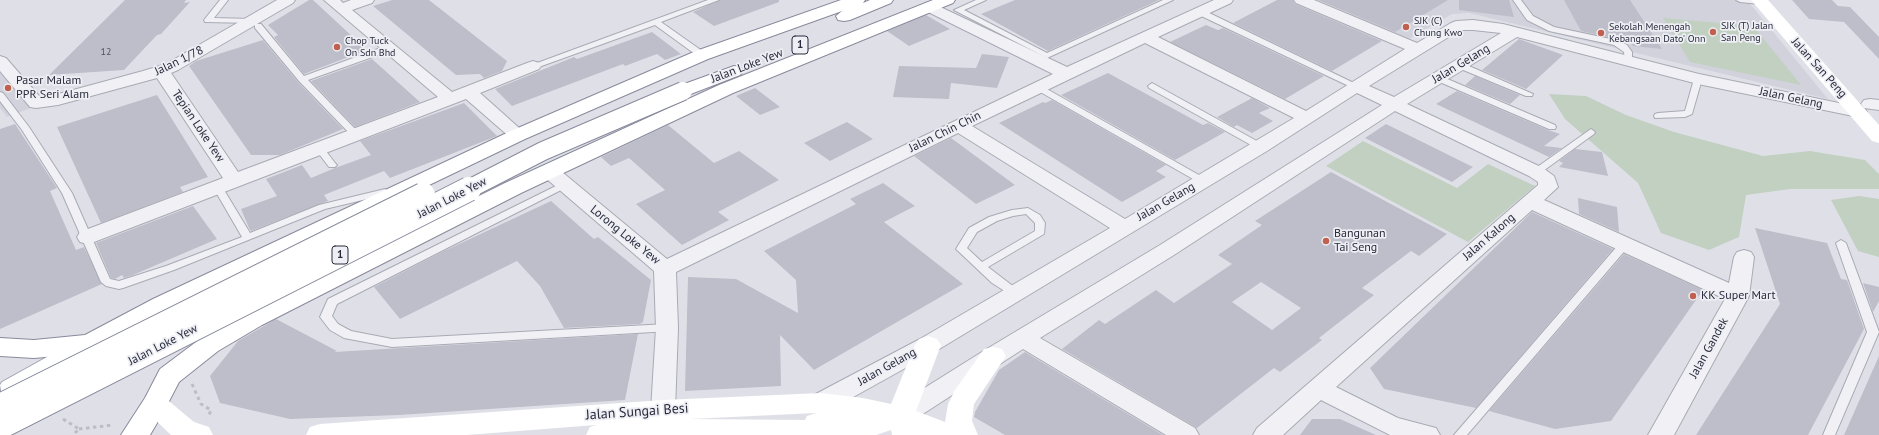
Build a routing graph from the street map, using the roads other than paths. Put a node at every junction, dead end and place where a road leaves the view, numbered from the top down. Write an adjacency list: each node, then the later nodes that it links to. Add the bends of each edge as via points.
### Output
1 (224, 0): 20 (lane, via 208,20)
2 (288, 0): 20 (street, Jalan 1/78)
3 (368, 0): 17 (street)
4 (715, 0): 19 (lane)
5 (857, 0): 27 (main road)
6 (885, 0): 37 (main road, Jalan Loke Yew / 1)
7 (947, 0): 16 (main road)
8 (982, 0): 9 (lane, via 958,10 1047,56)
9 (1169, 0)
10 (1226, 0): 18 (street, Jalan Chin Chin)
11 (1301, 0): 26 (street)
12 (1517, 0): 29 (lane, via 1530,18 1552,28 1617,43 1628,52)
13 (1740, 0): 15 (lane)
14 (1778, 0): 46 (main road, Jalan San Peng)
15 (1759, 1): 46 (main road, Jalan San Peng)
16 (924, 3): 33 (street); 37 (main road, Jalan Loke Yew / 1); 59 (main road, via 726,89)
17 (336, 4): 25 (street)
18 (1200, 12): 23 (street, Jalan Chin Chin); 39 (lane)
19 (656, 22): 27 (lane); 30 (lane)
20 (256, 23): 32 (street, Jalan 1/78); 35 (lane)
21 (1450, 28): 22 (street, Jalan Gelang, via 1473,25); 24 (street, via 1479,32); 26 (street, Jalan Gelang)
22 (1514, 32): 24 (street, Jalan Gelang); 29 (street, Jalan Gelang)
23 (1147, 38): 33 (street, Jalan Chin Chin); 48 (street)
24 (1497, 42): 31 (street, Jalan Gelang)
25 (388, 48): 35 (lane); 44 (street)
26 (1418, 49): 39 (street, Jalan Gelang)
27 (702, 55): 53 (main road)
28 (0, 61): 32 (street, Jalan 1/78, via 36,103 52,101)
29 (1628, 61): 36 (street, Jalan Gelang)
30 (532, 66): 41 (street)
31 (1459, 66): 34 (street, Jalan Gelang); 42 (lane)
32 (160, 71): 62 (street, Tepian Loke Yew)
33 (1066, 74): 40 (street, Jalan Chin Chin)
34 (1438, 78): 45 (street, Jalan Gelang); 50 (lane)
35 (302, 79): 52 (lane)
36 (1698, 79): 46 (street, Jalan Gelang); 47 (lane, via 1689,112)
37 (677, 86): 86 (main road, Jalan Loke Yew / 1, bridge, via 539,139); 89 (main road, Jalan Loke Yew / 1, bridge, via 542,151)
38 (1152, 86): 55 (lane)
39 (1356, 86): 45 (street, Jalan Kalong); 48 (street, Jalan Gelang)
40 (1038, 87): 49 (street, Jalan Chin Chin); 60 (lane)
41 (468, 92): 44 (street); 53 (street)
42 (1529, 94)
43 (0, 95): 66 (lane, via 26,129 66,193)
44 (450, 99): 52 (street)
45 (1395, 104): 58 (street, Jalan Kalong); 77 (street, Jalan Gelang, via 1167,250)
46 (1871, 109): 54 (main road, Jalan San Peng)
47 (1658, 116)
48 (1307, 118): 55 (street, Jalan Gelang)
49 (958, 125): 65 (street); 73 (street, Jalan Chin Chin)
50 (1552, 127)
51 (1591, 132): 58 (lane)
52 (355, 134): 56 (street)
53 (518, 135): 61 (main road)
54 (1879, 137)
55 (1261, 147): 60 (street, Jalan Gelang)
56 (319, 148): 57 (lane); 62 (street)
57 (332, 165)
58 (1536, 172): 63 (street, Jalan Kalong, via 1547,180 1548,187)
59 (557, 178): 68 (main road); 73 (street, Lorong Loke Yew); 76 (lane, via 332,302 326,317 348,335 392,343)
60 (1203, 181): 65 (street, Jalan Gelang)
61 (418, 183): 64 (main road); 67 (lane, via 363,199 322,207)
62 (226, 184): 66 (street); 67 (lane)
63 (1530, 201): 70 (street); 82 (street, Jalan Kalong)
64 (370, 204): 68 (main road, via 356,219 357,228 364,236 390,242); 78 (main road, via 162,305)
65 (1123, 227): 74 (street, Jalan Gelang)
66 (87, 237): 67 (lane, via 106,282 119,285)
67 (248, 238)
68 (415, 239): 85 (main road, via 253,319 209,345 170,376)
69 (1841, 243): 103 (lane, via 1873,332)
70 (1624, 245): 75 (street); 101 (lane)
71 (1744, 257): 75 (street, Jalan Gandek)
72 (982, 266): 72 (lane, via 961,249 973,230 993,219 1012,213 1028,211 1036,217 1040,223 1040,232); 74 (lane)
73 (666, 268): 76 (street, Lorong Loke Yew)
74 (1014, 293): 79 (street, Jalan Gelang)
75 (1738, 296): 102 (street, Jalan Gandek)
76 (667, 328): 87 (street, Lorong Loke Yew)
77 (1023, 338): 81 (street, Jalan Gelang); 98 (street)
78 (90, 344): 80 (main road, via 34,349); 83 (main road)
79 (928, 344): 84 (street, Jalan Gelang); 88 (main road)
80 (0, 347)
81 (993, 356): 88 (street, Jalan Gelang); 97 (main road, via 961,404 958,421)
82 (1318, 388): 99 (street, Jalan Kalong); 100 (street, via 1392,426)
83 (0, 397)
84 (821, 403): 87 (main road, Jalan Sungai Besi); 88 (main road, Jalan Sungai Besi, via 863,408)
85 (155, 404): 90 (main road); 92 (main road, via 184,430)
86 (0, 406)
87 (663, 410): 93 (main road, Jalan Sungai Besi)
88 (903, 426): 91 (main road, via 800,424); 96 (main road, Jalan Sungai Besi)
89 (0, 427)
90 (124, 430)
91 (777, 430): 94 (main road, Jalan Sungai Besi, via 674,430); 95 (main road, Jalan Sungai Besi)
92 (199, 435)
93 (320, 435)
94 (600, 435)
95 (836, 435)
96 (949, 435)
97 (964, 435)
98 (1186, 435)
99 (1266, 435)
100 (1427, 435)
101 (1460, 435)
102 (1661, 435)
103 (1829, 435)

